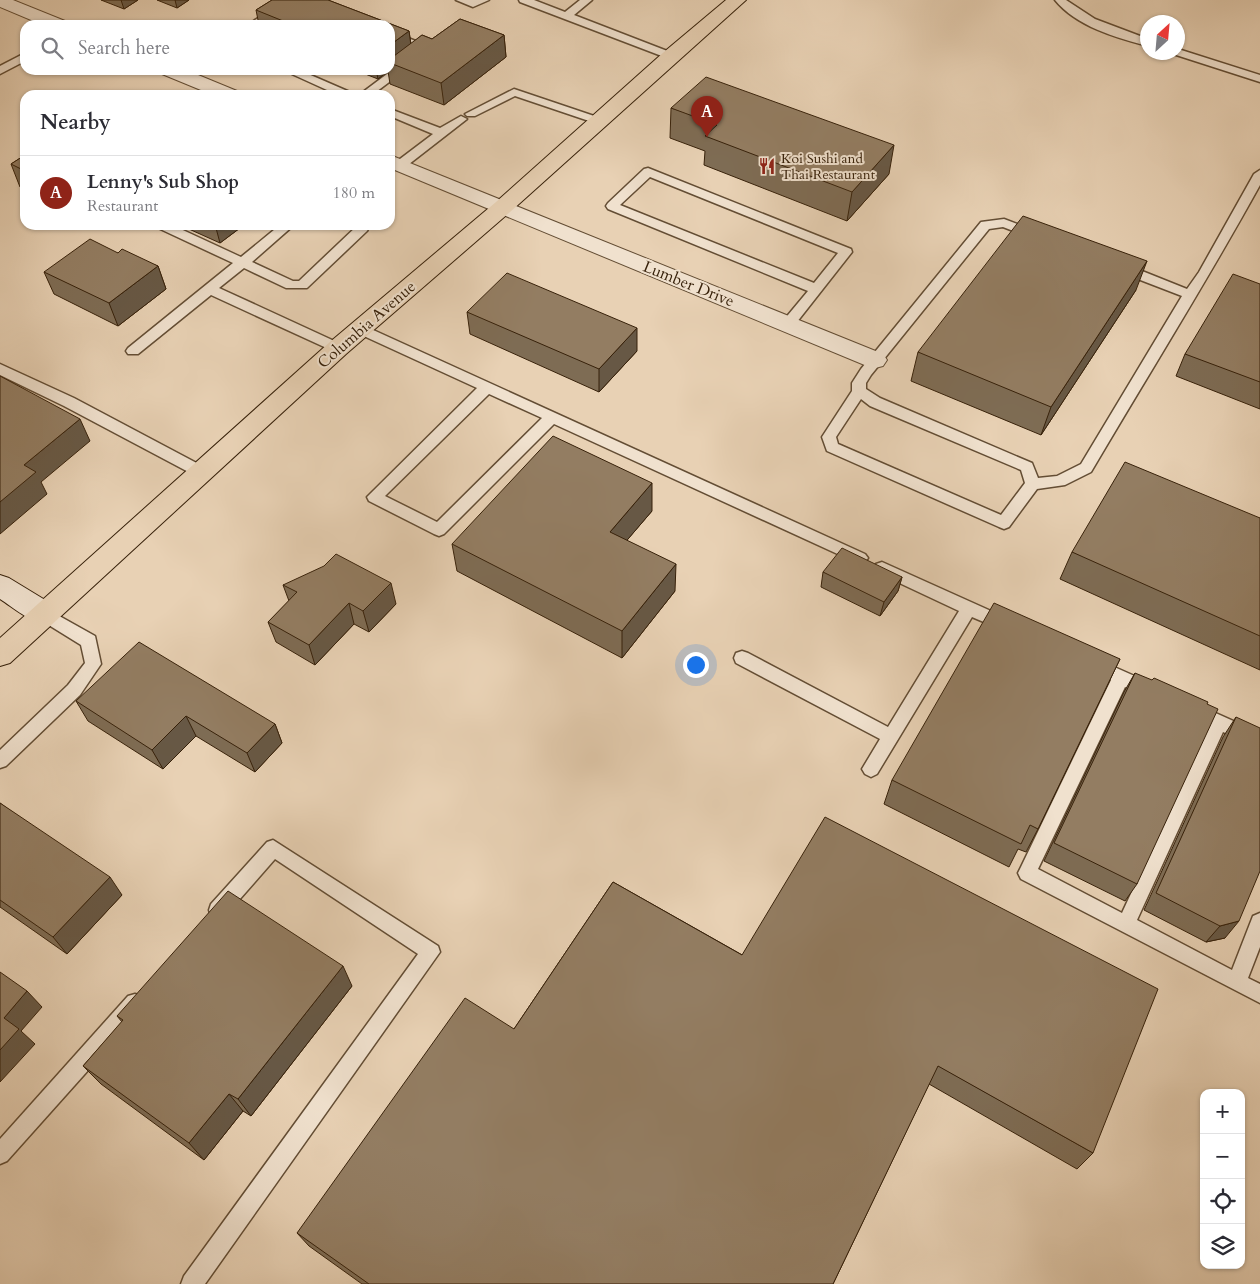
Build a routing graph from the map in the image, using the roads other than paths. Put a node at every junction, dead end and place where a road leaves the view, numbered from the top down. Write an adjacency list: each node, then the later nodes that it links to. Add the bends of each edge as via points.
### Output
1 (291, 0): 11 (lane)
2 (461, 0): 3 (lane, via 473,4)
3 (484, 0)
4 (524, 0): 9 (lane)
5 (587, 0): 9 (lane)
6 (737, 0): 15 (main road, Columbia Avenue)
7 (1060, 0): 13 (lane, via 1102,29)
8 (0, 1): 10 (street)
9 (567, 16): 15 (lane)
10 (47, 20)
11 (261, 20)
12 (395, 36): 18 (lane, via 427,49)
13 (1140, 41)
14 (1185, 55): 22 (lane)
15 (671, 56): 27 (main road, Columbia Avenue)
16 (20, 59): 17 (lane)
17 (0, 71)
18 (395, 73)
19 (187, 75): 23 (street)
20 (301, 75): 24 (lane)
21 (392, 75): 25 (lane)
22 (1260, 79)
23 (219, 90)
24 (336, 90)
25 (372, 90)
26 (395, 114): 28 (lane)
27 (599, 121): 28 (lane, via 514,92 466,116); 31 (main road, Columbia Avenue)
28 (441, 133): 29 (lane)
29 (395, 163): 31 (street, Lumber Drive)
30 (1260, 174): 40 (lane)
31 (503, 207): 41 (street, Lumber Drive); 42 (main road, Columbia Avenue)
32 (172, 230): 36 (lane)
33 (282, 230): 36 (lane)
34 (361, 230): 36 (lane, via 302,285 291,285)
35 (1044, 239): 45 (lane, via 1004,223 985,225)
36 (241, 263): 38 (lane)
37 (1108, 263): 40 (lane)
38 (210, 289): 43 (lane); 44 (lane)
39 (816, 289): 39 (lane, via 846,252 648,172 612,206); 41 (lane)
40 (1190, 295): 52 (lane, via 1086,468 1060,481)
41 (788, 324): 45 (street, Lumber Drive)
42 (360, 329): 43 (main road, Columbia Avenue); 47 (lane)
43 (338, 348): 51 (main road, Columbia Avenue)
44 (133, 351)
45 (875, 360): 48 (lane, via 859,383)
46 (0, 368): 51 (lane)
47 (487, 387): 49 (lane); 49 (lane, via 374,497 439,530)
48 (859, 392): 50 (lane, via 829,437); 52 (lane, via 875,402 1027,467)
49 (552, 417): 55 (lane)
50 (832, 447): 53 (lane)
51 (201, 472): 56 (main road, Columbia Avenue)
52 (1033, 484): 53 (lane)
53 (1004, 523)
54 (0, 585): 56 (street)
55 (969, 608): 57 (lane); 65 (lane)
56 (46, 614): 58 (main road, Columbia Avenue); 67 (lane, via 89,641 93,664 74,690)
57 (1023, 632)
58 (0, 655)
59 (1076, 657): 61 (lane)
60 (742, 658): 65 (lane)
61 (1121, 677): 62 (lane); 71 (lane, via 1026,873)
62 (1166, 698)
63 (1184, 706): 64 (lane)
64 (1219, 722): 66 (lane); 71 (lane)
65 (891, 737): 68 (lane)
66 (1260, 741)
67 (0, 761)
68 (871, 769)
69 (208, 921): 76 (lane, via 273,848 431,952)
70 (1260, 922): 72 (lane)
71 (1126, 924): 72 (lane)
72 (1237, 982): 74 (lane)
73 (150, 986): 75 (lane)
74 (1260, 994)
75 (0, 1154)
76 (192, 1284)

